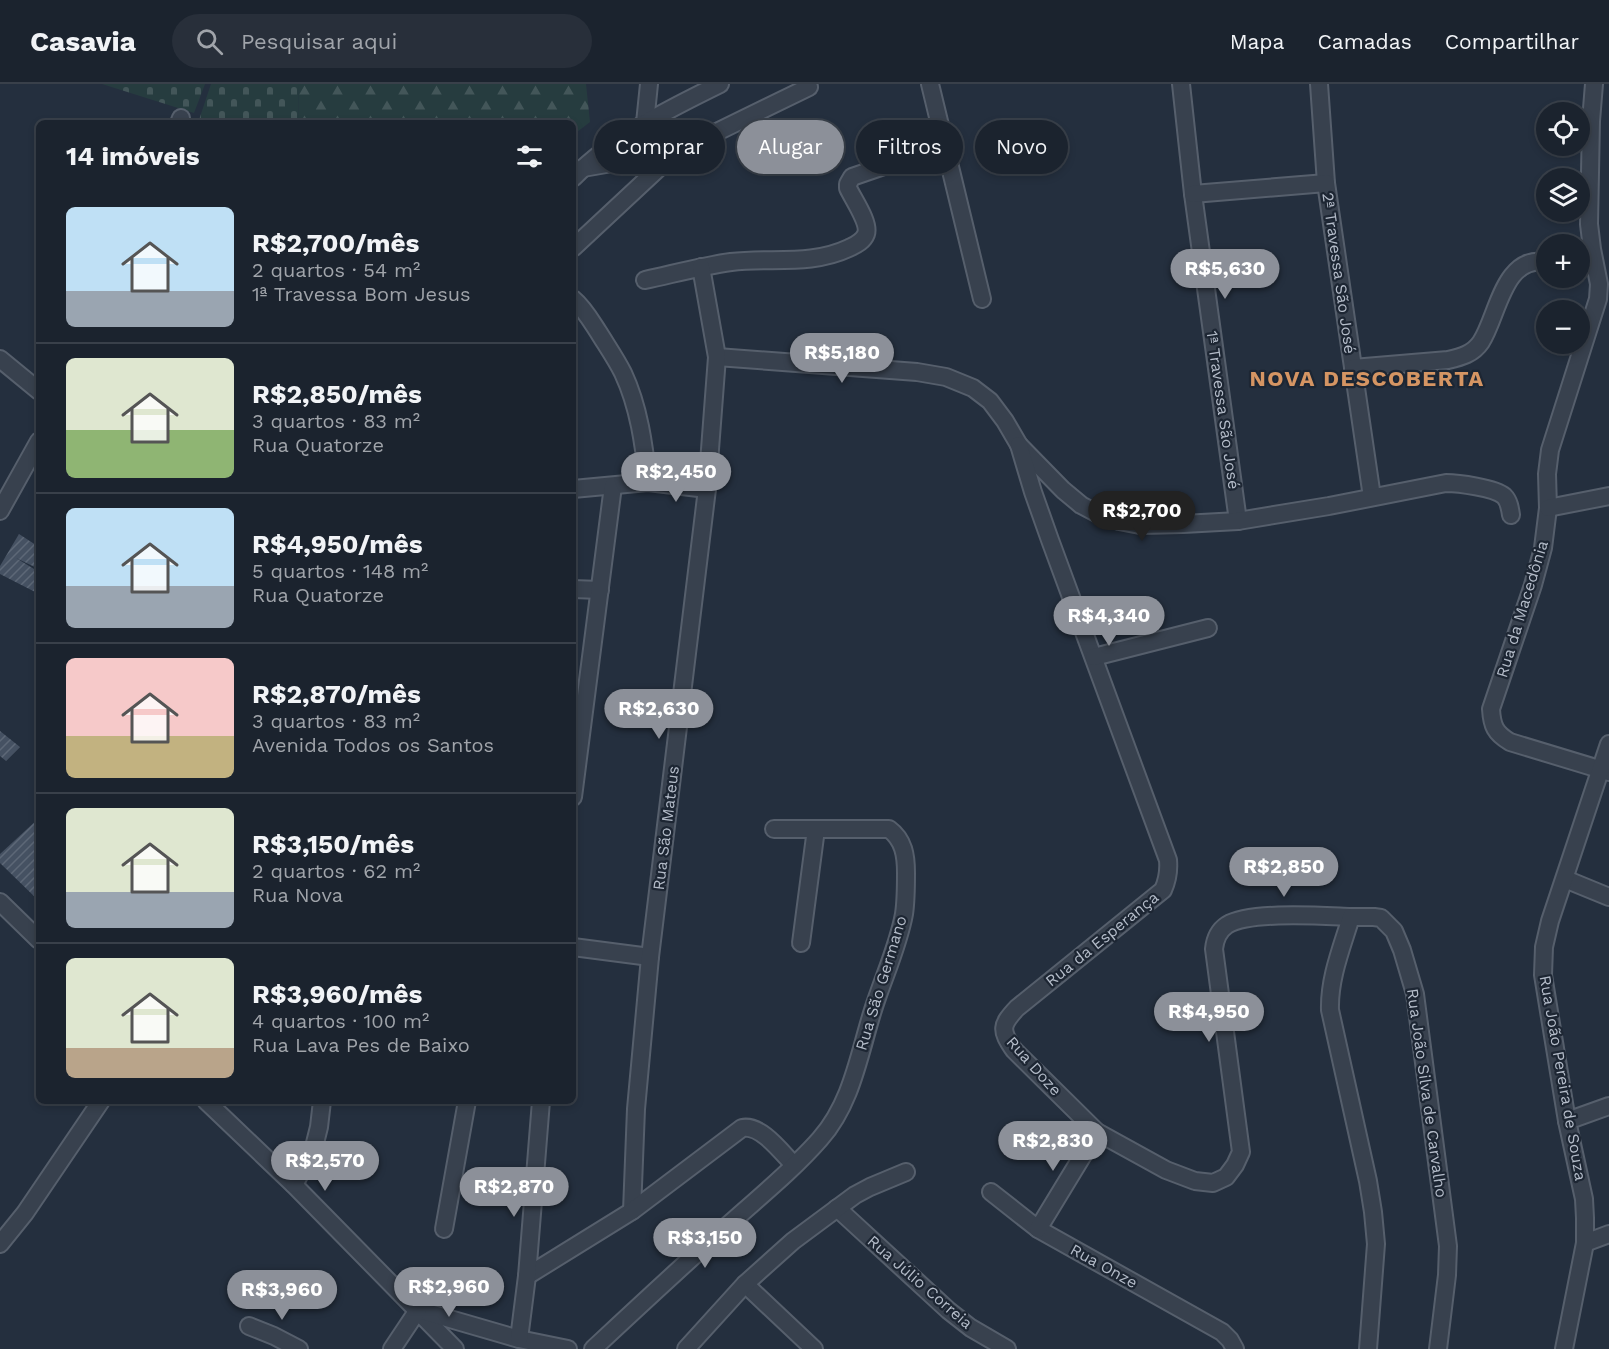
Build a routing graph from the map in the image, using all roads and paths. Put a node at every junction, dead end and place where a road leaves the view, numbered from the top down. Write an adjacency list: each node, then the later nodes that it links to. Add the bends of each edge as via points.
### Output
1 (650, 84): 8 (street)
2 (720, 84): 9 (street)
3 (930, 84): 10 (street)
4 (1181, 84): 19 (street, 1ª Travessa São José)
5 (1319, 84): 18 (street, 2ª Travessa São José)
6 (1594, 84): 21 (street, Rua da Macedônia)
7 (809, 87): 11 (street)
8 (645, 120)
9 (651, 120)
10 (939, 120)
11 (725, 128)
12 (594, 160): 14 (street)
13 (594, 170): 14 (street)
14 (578, 173)
15 (652, 174): 20 (street)
16 (861, 174): 23 (street, via 848,183 866,224 867,231 857,244 824,258)
17 (952, 174): 26 (street)
18 (1326, 183): 19 (street); 30 (street, 2ª Travessa São José)
19 (1193, 194): 43 (street, 1ª Travessa São José)
20 (576, 245)
21 (1590, 258)
22 (1536, 260): 30 (street, via 1515,273 1500,296 1481,342 1472,352 1448,360)
23 (701, 267): 25 (street); 28 (street, Rua São Mateus)
24 (1590, 271): 40 (street, Rua da Macedônia, via 1599,284 1598,299 1550,450)
25 (645, 280)
26 (981, 299)
27 (576, 302): 34 (street, via 623,373 640,425)
28 (717, 357): 32 (street, via 946,377 973,388 990,401); 37 (street, Rua São Mateus)
29 (0, 359): 31 (street)
30 (1353, 368): 39 (street, 2ª Travessa São José)
31 (36, 389)
32 (1019, 445): 43 (street, via 1063,490 1100,515 1140,525); 47 (street)
33 (36, 446): 41 (street)
34 (648, 482): 35 (street); 37 (street)
35 (613, 486): 36 (street); 45 (street)
36 (576, 489)
37 (707, 489): 61 (street, Rua São Mateus)
38 (1609, 496): 40 (street)
39 (1372, 497): 42 (street, via 1458,483 1498,492 1508,502); 43 (street)
40 (1548, 508): 51 (street, Rua da Macedônia, via 1543,549 1491,719 1501,737 1510,742)
41 (0, 511)
42 (1510, 515)
43 (1238, 521)
44 (576, 589): 45 (street)
45 (600, 590): 48 (street)
46 (1208, 628): 47 (street)
47 (1094, 657): 62 (street, Rua da Esperança, via 1168,860 1168,881 1163,890)
48 (580, 692): 50 (street)
49 (1609, 744): 51 (street, Rua João Pereira de Souza)
50 (576, 751)
51 (1605, 771): 54 (street, Rua João Pereira de Souza)
52 (774, 829): 53 (street, Rua São Germano)
53 (816, 829): 59 (street); 71 (street, Rua São Germano, via 889,829 904,850 906,893 899,935 844,1102 821,1138)
54 (1565, 879): 55 (street); 69 (street, Rua João Pereira de Souza, via 1544,947 1543,975)
55 (1609, 897)
56 (0, 902): 58 (street)
57 (1351, 916): 73 (street, Rua João Silva de Carvalho, via 1244,919 1218,933 1214,949 1241,1152 1226,1177); 97 (street, via 1329,993 1373,1212 1376,1244); 98 (street, Rua João Silva de Carvalho, via 1381,918 1394,931 1414,994 1448,1245)
58 (36, 937)
59 (801, 943)
60 (576, 947): 61 (street)
61 (650, 957): 77 (street, Rua São Mateus, via 636,1109)
62 (1017, 1008): 70 (street, Rua Doze, via 1004,1024 1007,1040)
63 (98, 1104): 82 (street)
64 (209, 1104): 74 (street)
65 (322, 1104): 74 (street, via 314,1147)
66 (466, 1104): 78 (street)
67 (541, 1104): 83 (street)
68 (1609, 1106): 69 (street)
69 (1567, 1121): 81 (street, Rua João Pereira de Souza, via 1584,1199)
70 (1097, 1132): 73 (street, Rua Doze, via 1166,1170); 79 (street)
71 (795, 1165): 77 (street, via 759,1130 742,1128); 92 (street)
72 (906, 1172): 76 (street, via 870,1187)
73 (1213, 1183)
74 (294, 1185): 85 (street)
75 (991, 1192): 79 (street, Rua Onze)
76 (837, 1208): 84 (street); 95 (street, Rua Júlio Correia, via 948,1310)
77 (632, 1211): 83 (street)
78 (444, 1229)
79 (1038, 1229): 96 (street, Rua Onze, via 1222,1332)
80 (1609, 1234): 81 (street)
81 (1585, 1243): 99 (street, Rua João Pereira de Souza)
82 (0, 1244)
83 (526, 1276): 87 (street)
84 (746, 1284): 93 (street); 94 (street)
85 (418, 1310): 87 (street); 89 (street); 90 (street)
86 (249, 1326): 88 (street)
87 (519, 1339): 91 (street)
88 (299, 1349)
89 (392, 1349)
90 (455, 1349)
91 (568, 1349)
92 (593, 1349)
93 (686, 1349)
94 (814, 1349)
95 (1007, 1349)
96 (1235, 1349)
97 (1368, 1349)
98 (1438, 1349)
99 (1564, 1349)

